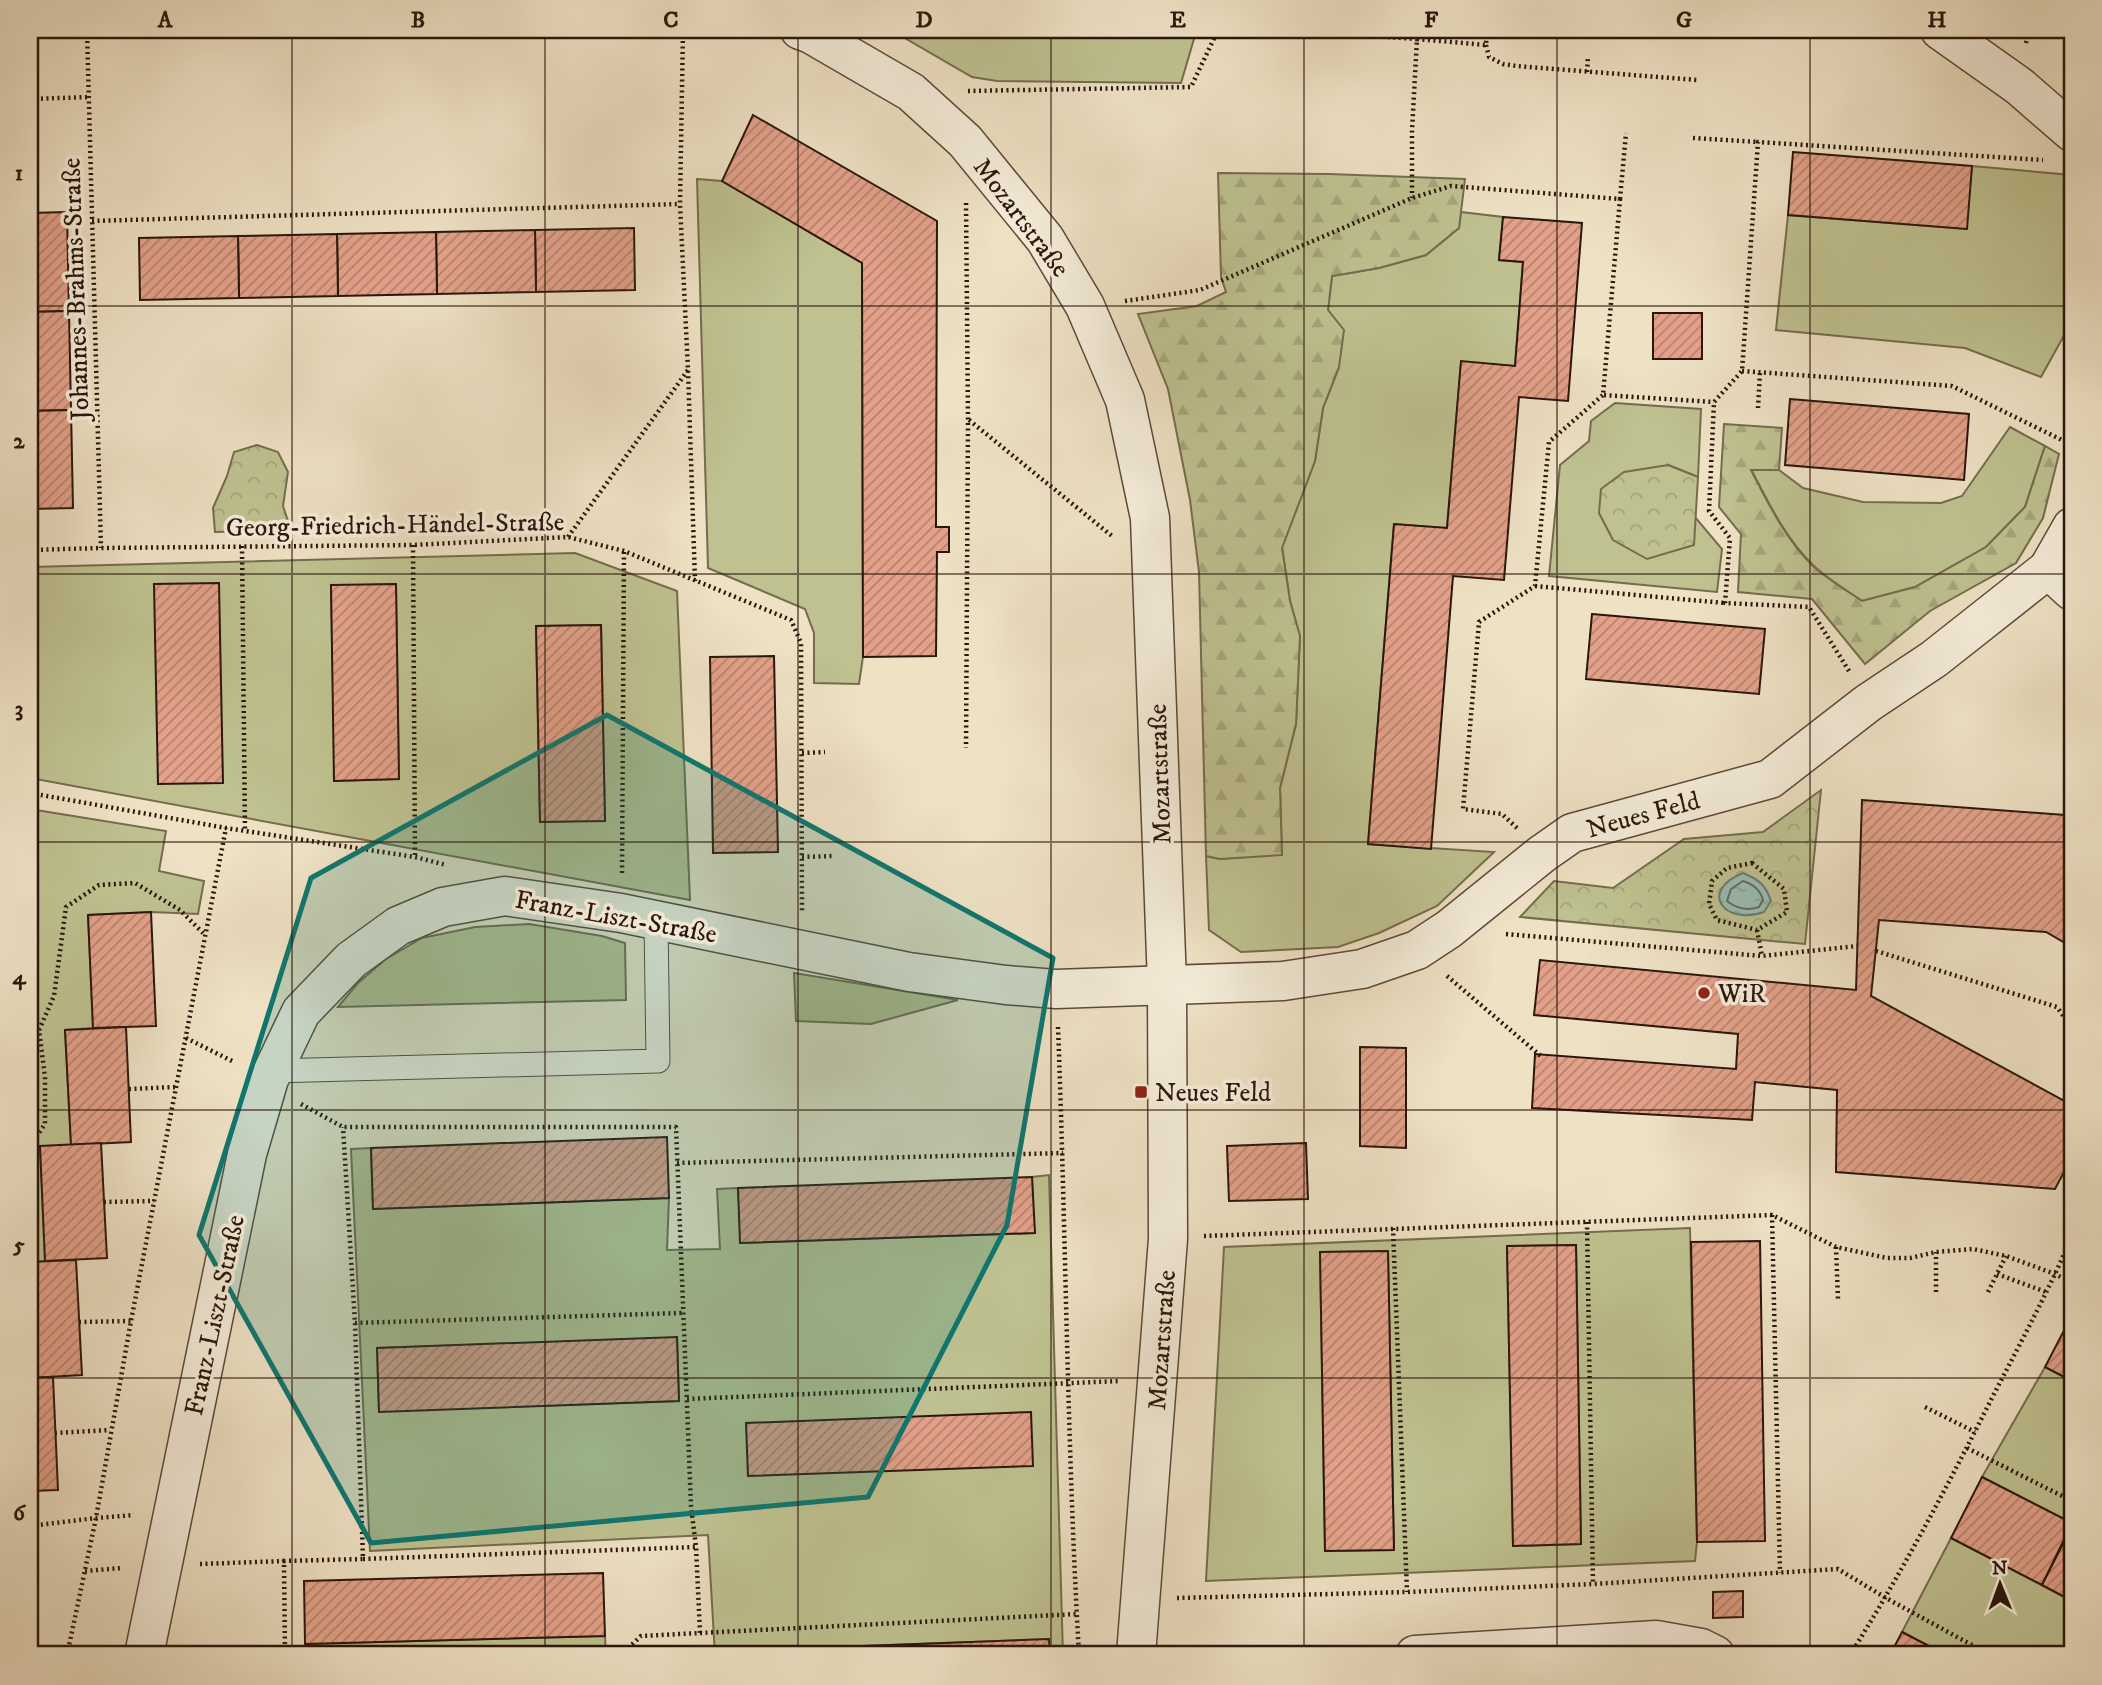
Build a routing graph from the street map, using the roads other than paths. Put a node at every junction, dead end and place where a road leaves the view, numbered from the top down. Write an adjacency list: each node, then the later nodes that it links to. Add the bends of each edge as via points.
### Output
1 (800, 30): 7 (street, Mozartstraße, via 911,92 965,142 1045,239 1085,306 1125,400 1150,518)
2 (1940, 30): 3 (street, via 2019,86)
3 (2072, 132)
4 (2072, 527): 5 (street)
5 (2060, 580): 7 (street, Neues Feld, via 1868,703 1770,779 1572,833 1417,950 1362,969 1283,981)
6 (638, 916): 7 (street, Franz-Liszt-Straße, via 909,972 1006,985 1056,989); 8 (street, Franz-Liszt-Straße, via 505,896 443,907 398,926 351,960 301,1012); 8 (lane, via 658,1061)
7 (1167, 984): 10 (street, Mozartstraße, via 1168,1238)
8 (270, 1075): 9 (street, Franz-Liszt-Straße, via 247,1154)
9 (144, 1655)
10 (1136, 1655)
11 (1415, 1655): 12 (street, via 1656,1640)
12 (1715, 1655)

